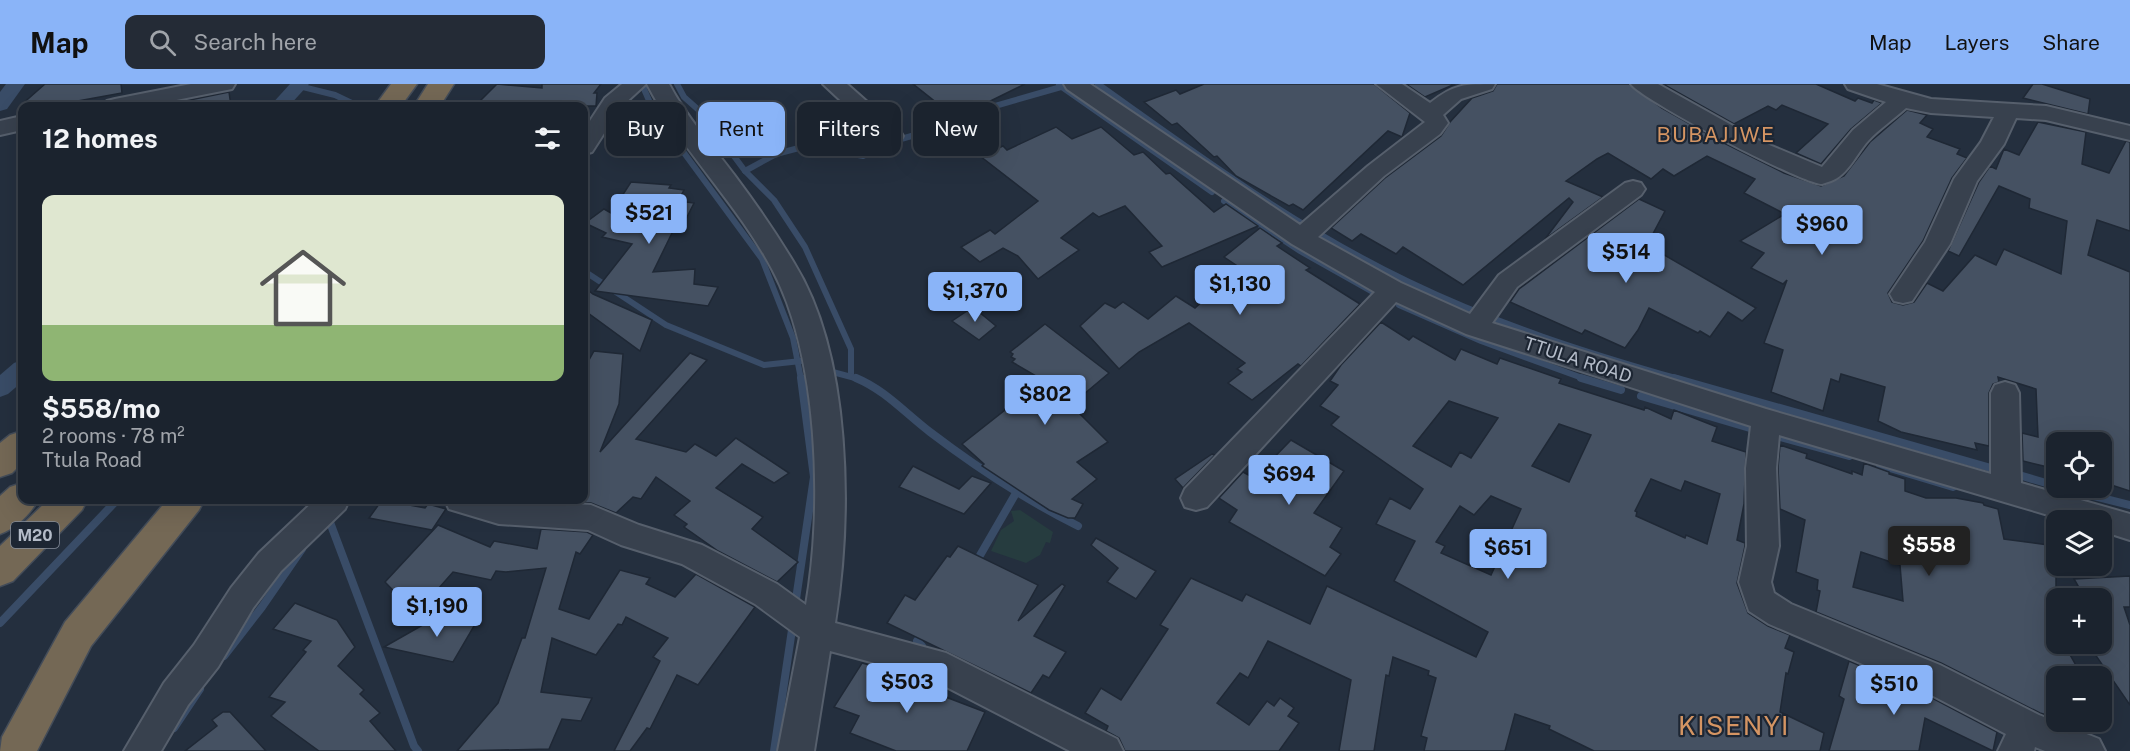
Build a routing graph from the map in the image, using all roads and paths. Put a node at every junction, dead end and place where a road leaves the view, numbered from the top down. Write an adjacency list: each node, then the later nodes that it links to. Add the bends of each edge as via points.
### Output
1 (224, 84): 13 (street)
2 (404, 84): 16 (highway)
3 (441, 84): 17 (highway)
4 (453, 84): 18 (highway)
5 (635, 84): 25 (street, via 614,103)
6 (658, 84): 45 (street, via 672,111 727,182 784,267 805,313 824,390 830,497)
7 (834, 84): 19 (street)
8 (1075, 84): 27 (street, TTULA ROAD)
9 (1387, 84): 21 (street)
10 (1484, 84): 21 (street, via 1453,94)
11 (1642, 84): 14 (street, via 1721,129 1822,176 1830,173 1861,135)
12 (1856, 84): 14 (street)
13 (172, 90): 15 (street)
14 (1902, 100): 20 (street)
15 (129, 102)
16 (391, 102)
17 (430, 102)
18 (451, 102)
19 (854, 102)
20 (2008, 111): 24 (street, via 2046,112); 29 (street, via 1992,144 1966,179 1937,244)
21 (1431, 114): 27 (street, via 1437,123 1431,129 1376,171)
22 (18, 124): 23 (street)
23 (0, 128)
24 (2130, 133)
25 (588, 141)
26 (1633, 189): 30 (street, via 1508,281)
27 (1301, 238): 28 (street, TTULA ROAD)
28 (1392, 290): 30 (street, TTULA ROAD); 36 (street)
29 (1903, 294)
30 (1475, 327): 32 (street, TTULA ROAD)
31 (2005, 393): 35 (street)
32 (1766, 420): 35 (street, TTULA ROAD); 46 (street, via 1761,468 1763,546 1755,582 1760,601 1780,614 1946,685)
33 (18, 447): 34 (highway)
34 (0, 463)
35 (2006, 491): 43 (street, TTULA ROAD)
36 (1196, 498)
37 (18, 501): 42 (highway, M20)
38 (66, 504): 44 (highway, M20)
39 (183, 504): 47 (highway, via 78,634)
40 (330, 504): 48 (street, via 270,562 242,598)
41 (474, 504): 45 (street, via 499,511 591,518 632,536 691,554 766,594)
42 (0, 519)
43 (2130, 527)
44 (0, 570)
45 (819, 633): 49 (street); 50 (street, via 934,664)
46 (2021, 739): 51 (street)
47 (16, 751)
48 (141, 751)
49 (796, 751)
50 (1106, 751)
51 (2087, 751)

